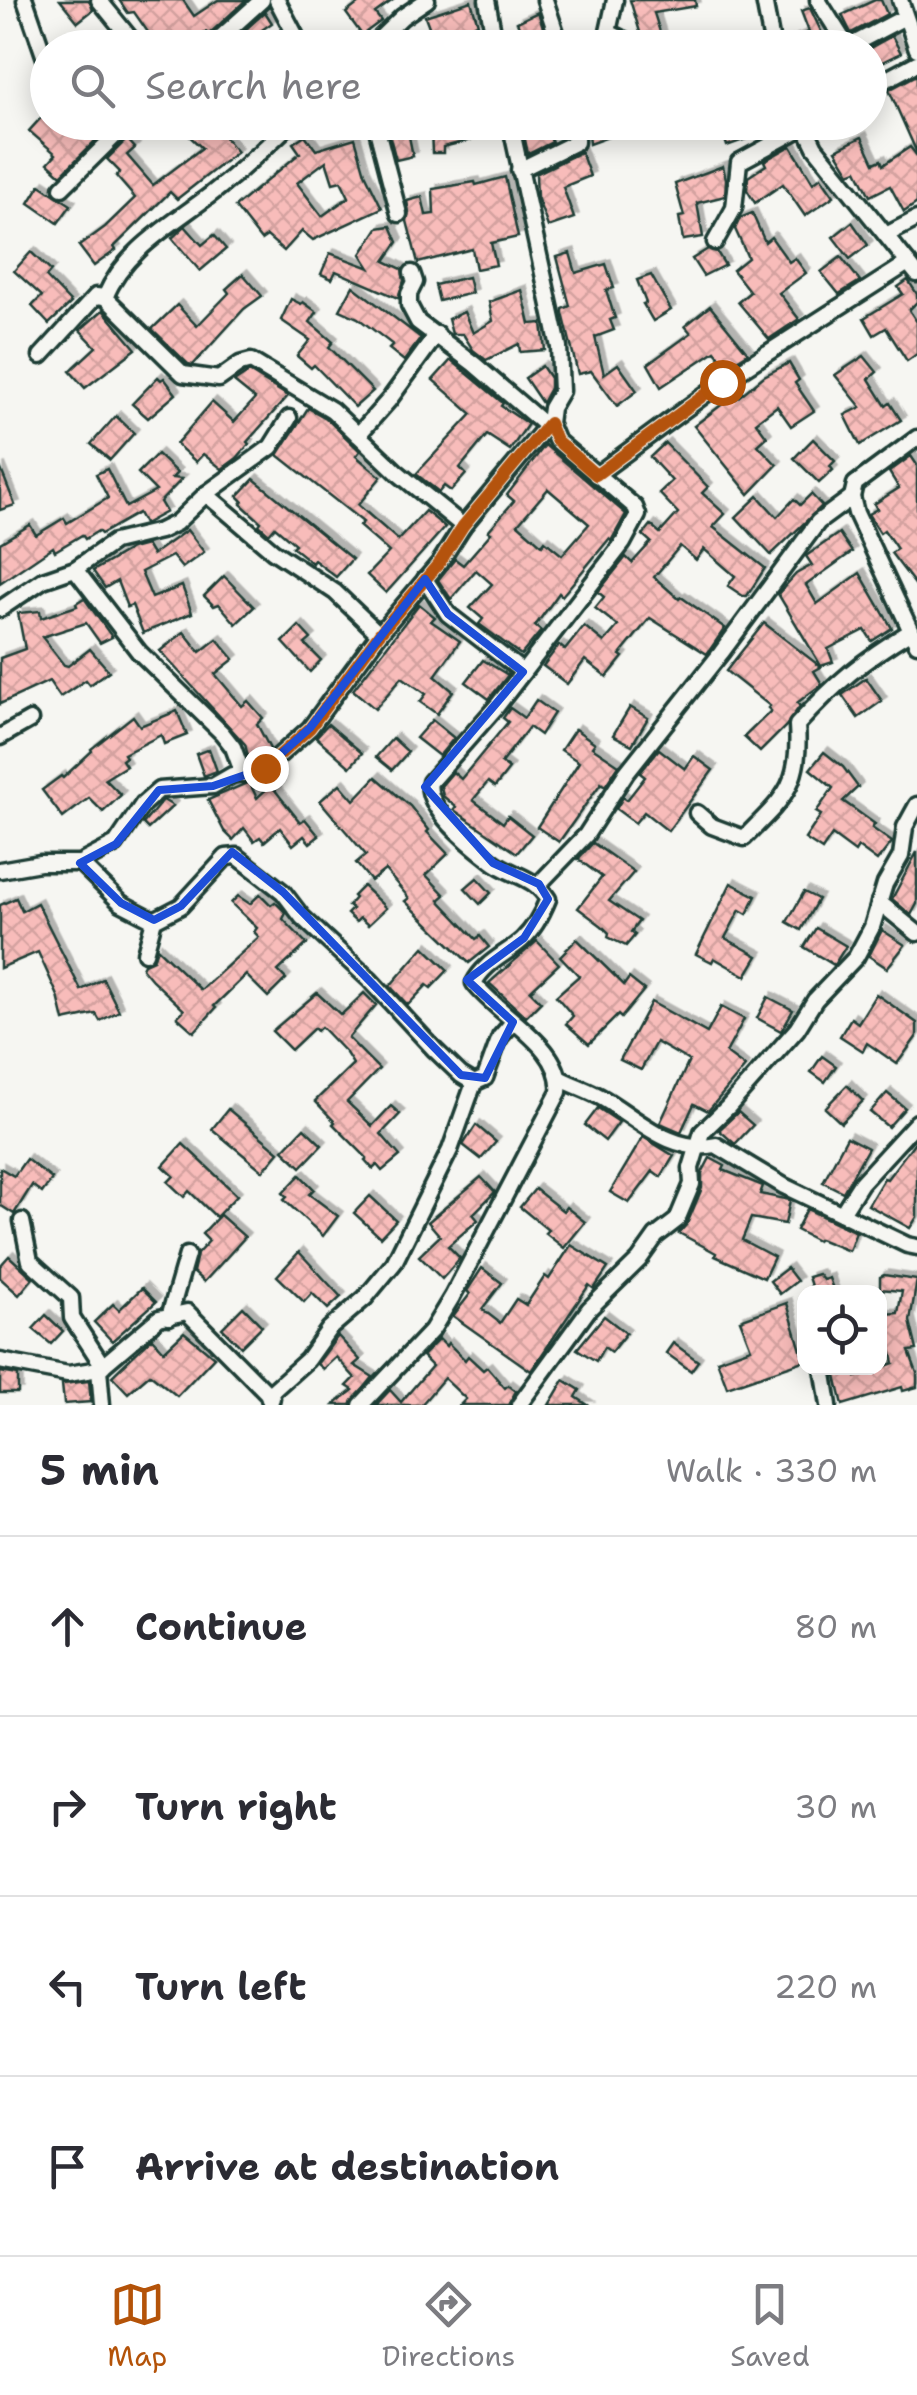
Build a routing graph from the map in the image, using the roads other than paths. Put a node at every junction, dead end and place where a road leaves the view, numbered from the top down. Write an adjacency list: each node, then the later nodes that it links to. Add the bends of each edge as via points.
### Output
1 (99, 0): 16 (street)
2 (262, 0): 17 (street)
3 (277, 0): 18 (street)
4 (394, 0): 13 (street)
5 (428, 0): 13 (street)
6 (487, 0): 20 (street)
7 (545, 0): 21 (street)
8 (615, 0): 22 (street)
9 (764, 0): 23 (street)
10 (818, 0): 24 (street)
11 (900, 0): 14 (street)
12 (31, 3): 15 (street)
13 (402, 17): 19 (street)
14 (904, 18): 25 (street); 26 (street)
15 (38, 30)
16 (123, 30)
17 (229, 30)
18 (293, 30)
19 (389, 30)
20 (493, 30)
21 (556, 30)
22 (608, 30)
23 (770, 30)
24 (837, 30)
25 (880, 30)
26 (917, 49)
27 (917, 62): 28 (street)
28 (887, 79)
29 (111, 140): 37 (street)
30 (272, 140): 44 (street, via 131,257)
31 (380, 140): 38 (street)
32 (514, 140): 36 (street)
33 (576, 140): 36 (street)
34 (779, 140): 41 (street, via 740,162 734,208)
35 (813, 140): 40 (street)
36 (520, 170): 48 (street, via 559,347 561,391)
37 (62, 188)
38 (399, 214)
39 (917, 219): 40 (street)
40 (886, 235): 42 (street)
41 (715, 242)
42 (912, 269): 51 (street, via 722,382)
43 (412, 273): 45 (street, via 409,305 418,322)
44 (105, 297): 46 (street, via 96,296); 49 (street, via 184,374 219,379 251,362 332,410)
45 (437, 334): 48 (street); 49 (street)
46 (41, 356)
47 (290, 418): 52 (street, via 271,447)
48 (547, 425): 51 (street); 54 (street)
49 (358, 435): 54 (street)
50 (917, 438): 53 (street, via 855,484)
51 (596, 475): 60 (street, via 635,507 637,522)
52 (206, 494): 55 (street, via 176,522 114,542); 58 (street)
53 (852, 497): 59 (street); 68 (street, via 818,522 626,772 586,835)
54 (463, 526): 56 (street)
55 (75, 570): 57 (street, via 43,580); 63 (street, via 139,652 222,733)
56 (425, 580): 58 (street); 60 (street, via 448,614)
57 (0, 608)
58 (379, 634): 63 (street, via 310,728 265,768)
59 (914, 638): 65 (street, via 862,662 797,724 800,762 787,792 744,838)
60 (523, 672): 68 (street, via 430,782 428,795 493,863)
61 (30, 720): 62 (street)
62 (0, 738)
63 (243, 774): 66 (street, via 213,786 159,790 116,844)
64 (917, 805): 69 (street)
65 (697, 813)
66 (80, 863): 67 (street); 70 (street, via 121,902)
67 (0, 870)
68 (539, 884): 73 (street, via 548,899 541,916 474,982)
69 (879, 902): 71 (street); 77 (street, via 856,958 702,1132)
70 (154, 920): 72 (street); 75 (street, via 181,906 226,858 237,856 283,892)
71 (917, 933)
72 (145, 953)
73 (513, 1022): 74 (street, via 551,1056); 75 (street, via 484,1078)
74 (561, 1079): 77 (street, via 666,1139); 88 (street, via 452,1298 432,1330)
75 (474, 1083): 86 (street, via 450,1150 394,1263)
76 (917, 1122): 78 (street)
77 (697, 1149): 78 (street, via 716,1144); 89 (street, via 677,1220 589,1309)
78 (842, 1213): 80 (street)
79 (22, 1221): 84 (street, via 30,1261 71,1298 72,1318)
80 (917, 1247)
81 (187, 1255): 82 (street)
82 (168, 1317): 84 (street); 86 (street, via 187,1312)
83 (0, 1361): 84 (street, via 68,1374)
84 (101, 1368): 87 (street)
85 (823, 1375): 90 (street)
86 (273, 1402)
87 (102, 1405)
88 (362, 1405)
89 (520, 1405)
90 (829, 1405)

